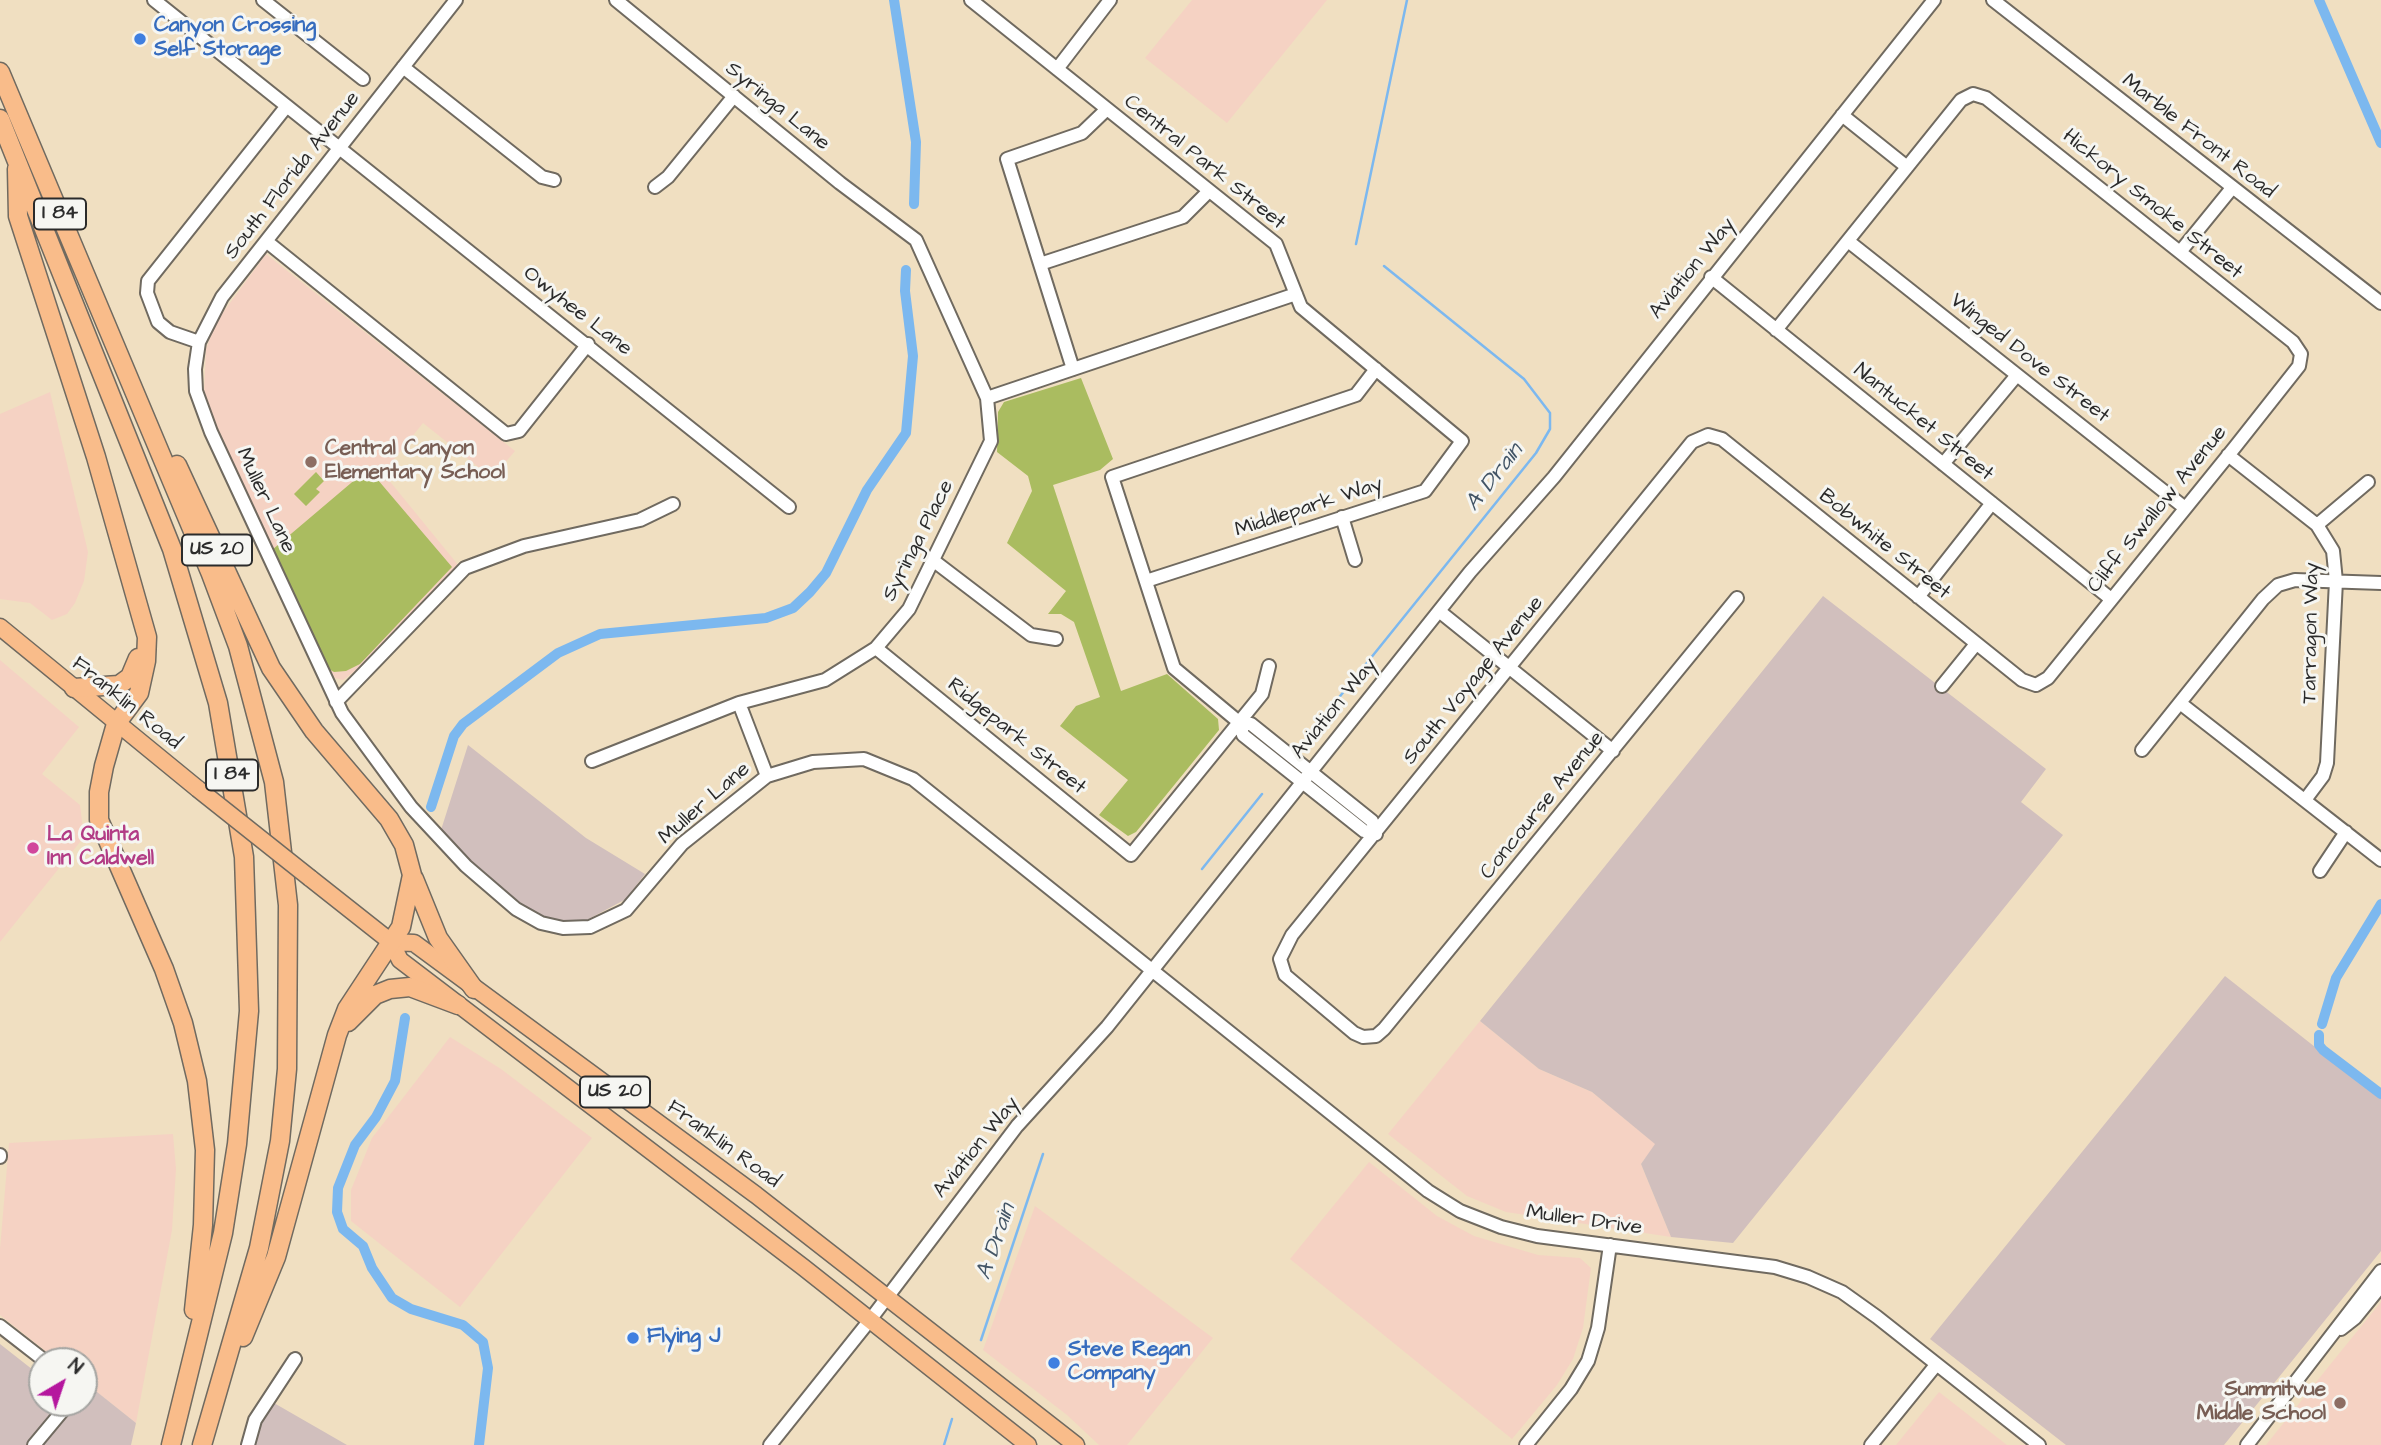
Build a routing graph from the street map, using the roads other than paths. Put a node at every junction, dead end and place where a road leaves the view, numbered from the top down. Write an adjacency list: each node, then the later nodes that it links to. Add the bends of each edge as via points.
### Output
1 (154, 0): 14 (street, Owyhee Lane)
2 (263, 0): 12 (street)
3 (456, 0): 9 (street, South Florida Avenue)
4 (616, 0): 13 (street, Syringa Lane)
5 (971, 0): 10 (street, Central Park Street)
6 (1110, 0): 10 (street)
7 (1934, 0): 16 (street, Aviation Way)
8 (1993, 0): 23 (street, Marble Front Road)
9 (403, 67): 18 (street, South Florida Avenue); 21 (street, via 542,177)
10 (1057, 69): 15 (street, Central Park Street)
11 (0, 72): 37 (highway, I 84)
12 (363, 79)
13 (734, 96): 22 (street); 25 (street, Syringa Lane)
14 (286, 107): 18 (street, Owyhee Lane); 34 (street, via 148,281 146,293 158,322 170,332)
15 (1107, 109): 24 (street, Central Park Street); 29 (street, via 1082,133 1007,159)
16 (1842, 116): 20 (street); 30 (street, Aviation Way)
17 (0, 119): 19 (highway, I 84)
18 (340, 149): 26 (street, South Florida Avenue); 35 (street, Owyhee Lane)
19 (17, 160): 59 (highway, via 18,216 96,457); 108 (highway, I 84, via 172,549 218,703 244,857 249,1011 239,1132 223,1233)
20 (1907, 167): 27 (street); 28 (street, Hickory Smoke Street, via 1961,100 1973,94 1986,98)
21 (554, 180)
22 (655, 187)
23 (2232, 188): 28 (street); 32 (street, Marble Front Road)
24 (1209, 191): 29 (street, via 1183,218); 31 (street, Central Park Street, via 1276,244)
25 (916, 240): 42 (street, Syringa Place)
26 (266, 241): 34 (street, South Florida Avenue, via 222,297); 35 (street, via 506,434 513,435)
27 (1849, 241): 33 (street); 40 (street, Winged Dove Street)
28 (2180, 252): 36 (street, Hickory Smoke Street, via 2293,342)
29 (1040, 264): 38 (street)
30 (1711, 277): 33 (street, Nantucket Street); 63 (street, Aviation Way, via 1554,477)
31 (1296, 294): 38 (street); 39 (street, Central Park Street, via 1301,307)
32 (2381, 303)
33 (1776, 330): 46 (street, Nantucket Street)
34 (200, 342): 41 (street, South Florida Avenue)
35 (588, 344): 50 (street, Owyhee Lane)
36 (2301, 354): 45 (street, Cliff Swallow Avenue, via 2299,366)
37 (120, 355): 88 (highway, US 20, via 271,667 314,730 389,819 404,845); 109 (highway, I 84, via 238,646 274,782 288,905 287,1069 280,1141 259,1248)
38 (1073, 369): 42 (street)
39 (1376, 369): 44 (street, Central Park Street); 56 (street, via 1356,395 1112,477)
40 (2017, 375): 46 (street); 51 (street, Winged Dove Street)
41 (196, 391): 73 (street, Muller Lane)
42 (987, 398): 55 (street, Syringa Place, via 991,440)
43 (1708, 435): 60 (street, Bobwhite Street, via 1722,439); 69 (street, South Voyage Avenue, via 1692,442)
44 (1462, 441): 52 (street, Middlepark Way, via 1425,491)
45 (2228, 455): 51 (street, Cliff Swallow Avenue); 53 (street, Tarragon Way)
46 (1943, 464): 48 (street, Nantucket Street)
47 (2368, 482): 53 (street)
48 (1992, 503): 60 (street); 62 (street, Nantucket Street)
49 (673, 504): 73 (street, via 640,520 477,561 450,580)
50 (789, 507)
51 (2185, 508): 62 (street, Cliff Swallow Avenue)
52 (1342, 517): 54 (street); 56 (street, Middlepark Way)
53 (2317, 525): 57 (street, Tarragon Way, via 2333,551)
54 (1355, 560)
55 (934, 561): 65 (street, via 1031,635); 67 (street, Syringa Place, via 909,609)
56 (1146, 581): 76 (street, via 1174,668)
57 (2336, 581): 58 (street); 75 (street, via 2295,580 2278,585); 83 (street, Tarragon Way, via 2327,763)
58 (2381, 583)
59 (134, 596): 72 (highway, via 139,645 135,670 119,685); 77 (highway, via 146,637 146,661 139,693)
60 (1918, 597): 66 (street, Bobwhite Street)
61 (1737, 598): 79 (street, Concourse Avenue)
62 (2111, 599): 70 (street, Cliff Swallow Avenue, via 2048,678)
63 (1439, 611): 69 (street); 82 (street, Aviation Way)
64 (0, 627): 72 (main road, Franklin Road)
65 (1056, 639)
66 (1976, 644): 70 (street, Bobwhite Street, via 2022,680); 71 (street)
67 (876, 648): 74 (street, Syringa Place, via 825,680); 76 (street, Ridgepark Street, via 1131,855)
68 (1269, 666): 76 (street, via 1262,694)
69 (1509, 667): 79 (street); 85 (street, South Voyage Avenue)
70 (2036, 685)
71 (1942, 686)
72 (74, 688): 77 (main road, Franklin Road)
73 (336, 702): 81 (street, Muller Lane, via 411,807 466,866 516,909 541,923 563,928 590,927 626,910 682,844)
74 (739, 703): 80 (street, Syringa Place); 81 (street)
75 (2180, 703): 78 (street); 83 (street)
76 (1240, 723): 82 (street, via 1251,724)
77 (117, 724): 89 (main road, Franklin Road / US 20, bridge); 108 (highway, via 99,792 100,820 183,1023 197,1081 205,1150 198,1279)
78 (2142, 750)
79 (1613, 751): 90 (street, Concourse Avenue, via 1394,1020 1376,1036 1354,1033 1285,975)
80 (592, 761)
81 (767, 776): 91 (street, Muller Lane, via 813,762 864,759 913,779)
82 (1306, 776): 85 (street, via 1372,821); 91 (street, Aviation Way)
83 (2305, 800): 84 (street)
84 (2346, 832): 86 (street); 87 (street)
85 (1376, 834): 90 (street, South Voyage Avenue, via 1292,935)
86 (2381, 860)
87 (2320, 871)
88 (412, 875): 89 (highway, US 20, via 404,918); 92 (highway, US 20, via 438,938)
89 (391, 942): 92 (main road, Franklin Road / US 20, via 414,943); 93 (main road, Franklin Road / US 20, via 400,960); 94 (highway, via 347,1009)
90 (1280, 959)
91 (1152, 970): 97 (street, Muller Drive, via 1418,1183 1460,1211 1530,1234); 100 (street, Aviation Way, via 1017,1126)
92 (474, 989): 96 (main road, Franklin Road / US 20)
93 (458, 1005): 94 (highway, via 410,987 390,989 375,995); 95 (main road, Franklin Road / US 20)
94 (337, 1035): 109 (highway, via 276,1258)
95 (603, 1115): 96 (main road, via 617,1106 693,1161); 101 (main road, Franklin Road / US 20)
96 (731, 1177): 100 (main road, Franklin Road / US 20)
97 (1610, 1245): 106 (street, Muller Drive, via 1775,1267 1808,1277 1842,1292); 116 (street, via 1598,1328 1588,1361)
98 (2381, 1271): 103 (street, via 2347,1311)
99 (2381, 1286): 103 (street)
100 (887, 1297): 101 (street, Aviation Way); 115 (main road, US 20)
101 (870, 1320): 113 (street, Aviation Way); 114 (main road, US 20)
102 (0, 1326): 104 (street)
103 (2338, 1331): 119 (street)
104 (28, 1348)
105 (295, 1359): 112 (street, via 255,1420)
106 (1936, 1365): 117 (street); 118 (street, Muller Drive)
107 (57, 1417): 110 (street)
108 (177, 1420): 111 (highway, I 84)
109 (204, 1436)
110 (34, 1445)
111 (171, 1445)
112 (248, 1445)
113 (770, 1445)
114 (1028, 1445)
115 (1076, 1445)
116 (1525, 1445)
117 (1871, 1445)
118 (2039, 1445)
119 (2247, 1445)

